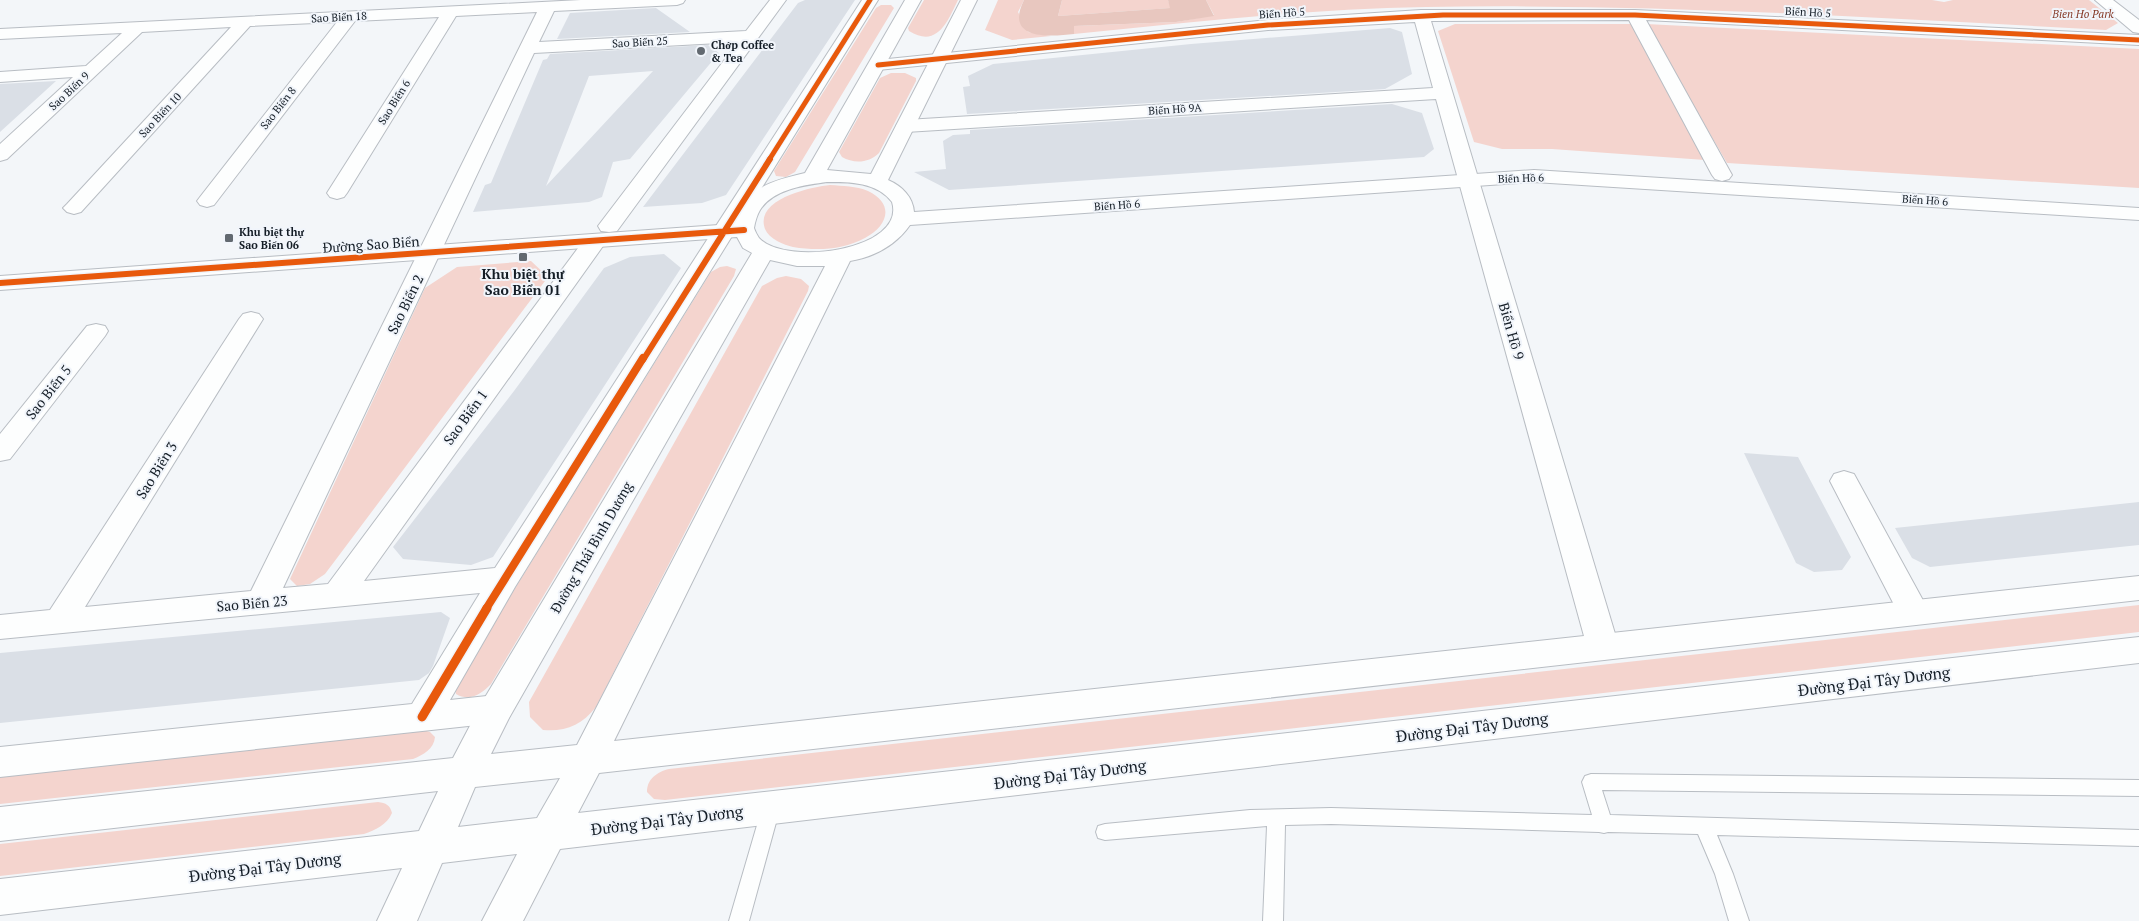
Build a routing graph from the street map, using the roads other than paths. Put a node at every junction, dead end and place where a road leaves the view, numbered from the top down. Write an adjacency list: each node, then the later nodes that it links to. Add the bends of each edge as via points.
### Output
1 (677, 0): 7 (street, Sao Biển 18)
2 (778, 0): 16 (street, Sao Biển 1)
3 (870, 0): 36 (street)
4 (913, 0): 20 (street)
5 (969, 0): 19 (street)
6 (2103, 0): 14 (street)
7 (548, 6): 8 (street, Sao Biển 18); 18 (street, Sao Biển 2)
8 (450, 11): 11 (street, Sao Biển 18); 30 (street, Sao Biển 6)
9 (1421, 15): 10 (street, Biển Hồ 5); 19 (street, Biển Hồ 5, via 1268,25); 23 (street, Biển Hồ 9)
10 (1635, 15): 17 (street, Biển Hồ 5); 27 (street)
11 (350, 16): 12 (street, Sao Biển 18); 31 (street, Sao Biển 8)
12 (246, 22): 13 (street, Sao Biển 18); 33 (street, Sao Biển 10)
13 (138, 27): 15 (street, Sao Biển 18); 21 (street, Sao Biển 9)
14 (2139, 28)
15 (0, 34)
16 (752, 36): 18 (street, Sao Biển 25); 37 (street, Sao Biển 1)
17 (2139, 40)
18 (528, 48): 38 (street, Sao Biển 2)
19 (940, 58): 20 (street, Biển Hồ 5); 24 (street)
20 (878, 65): 28 (street)
21 (90, 71): 22 (street); 25 (street, Sao Biển 9)
22 (0, 77)
23 (1443, 92): 24 (street, Biển Hồ 9A); 26 (street, Biển Hồ 9)
24 (906, 126): 29 (street)
25 (0, 155)
26 (1467, 174): 27 (street, Biển Hồ 6, via 1543,163); 34 (street, Biển Hồ 6); 35 (street, Biển Hồ 6, via 1547,176); 54 (street, Biển Hồ 9)
27 (1722, 175): 32 (street, Biển Hồ 6)
28 (813, 177): 29 (street, via 854,177); 36 (street, via 774,189 754,202)
29 (878, 182): 34 (street, via 894,192)
30 (336, 193)
31 (207, 201)
32 (2139, 201)
33 (74, 208)
34 (903, 212): 40 (street, via 895,231 886,239 860,253)
35 (2139, 214)
36 (736, 224): 37 (street, Đường Sao Biển); 39 (street, via 752,244); 47 (street)
37 (602, 233): 38 (street, Đường Sao Biển); 49 (street, Sao Biển 1)
38 (433, 245): 41 (street, Đường Sao Biển); 42 (street, Đường Sao Biển); 50 (street, Sao Biển 2)
39 (764, 252): 40 (street, via 799,260); 56 (street, Đường Thái Bình Dương)
40 (840, 258): 58 (street)
41 (0, 267)
42 (0, 283)
43 (251, 319): 52 (street, Sao Biển 3)
44 (96, 331): 45 (street, Sao Biển 5)
45 (0, 452)
46 (1844, 481): 51 (street)
47 (504, 579): 49 (street, Sao Biển 23); 57 (street)
48 (2139, 588): 51 (street)
49 (337, 595): 50 (street, Sao Biển 23)
50 (262, 602): 52 (street, Sao Biển 23)
51 (1914, 613): 54 (street)
52 (60, 621): 53 (street, Sao Biển 23)
53 (0, 627)
54 (1603, 647): 58 (street)
55 (2139, 650): 62 (street, Đường Đại Tây Dương)
56 (496, 709): 57 (street); 60 (street, Đường Thái Bình Dương)
57 (422, 717): 59 (street)
58 (588, 759): 60 (street); 68 (street)
59 (0, 762)
60 (464, 773): 64 (street); 70 (street, Đường Thái Bình Dương)
61 (2139, 788): 65 (lane, via 1591,782)
62 (771, 808): 68 (street, Đường Đại Tây Dương); 74 (lane)
63 (1276, 818): 65 (lane, via 1331,816); 67 (lane); 75 (lane)
64 (0, 824)
65 (1604, 825): 66 (lane)
66 (1704, 827): 69 (lane); 76 (lane)
67 (1105, 832)
68 (550, 834): 70 (street, Đường Đại Tây Dương); 73 (street)
69 (2139, 838)
70 (430, 848): 71 (street, Đường Đại Tây Dương); 72 (street, Đường Thái Bình Dương)
71 (0, 897)
72 (397, 921)
73 (502, 921)
74 (739, 921)
75 (1273, 921)
76 (1739, 921)

